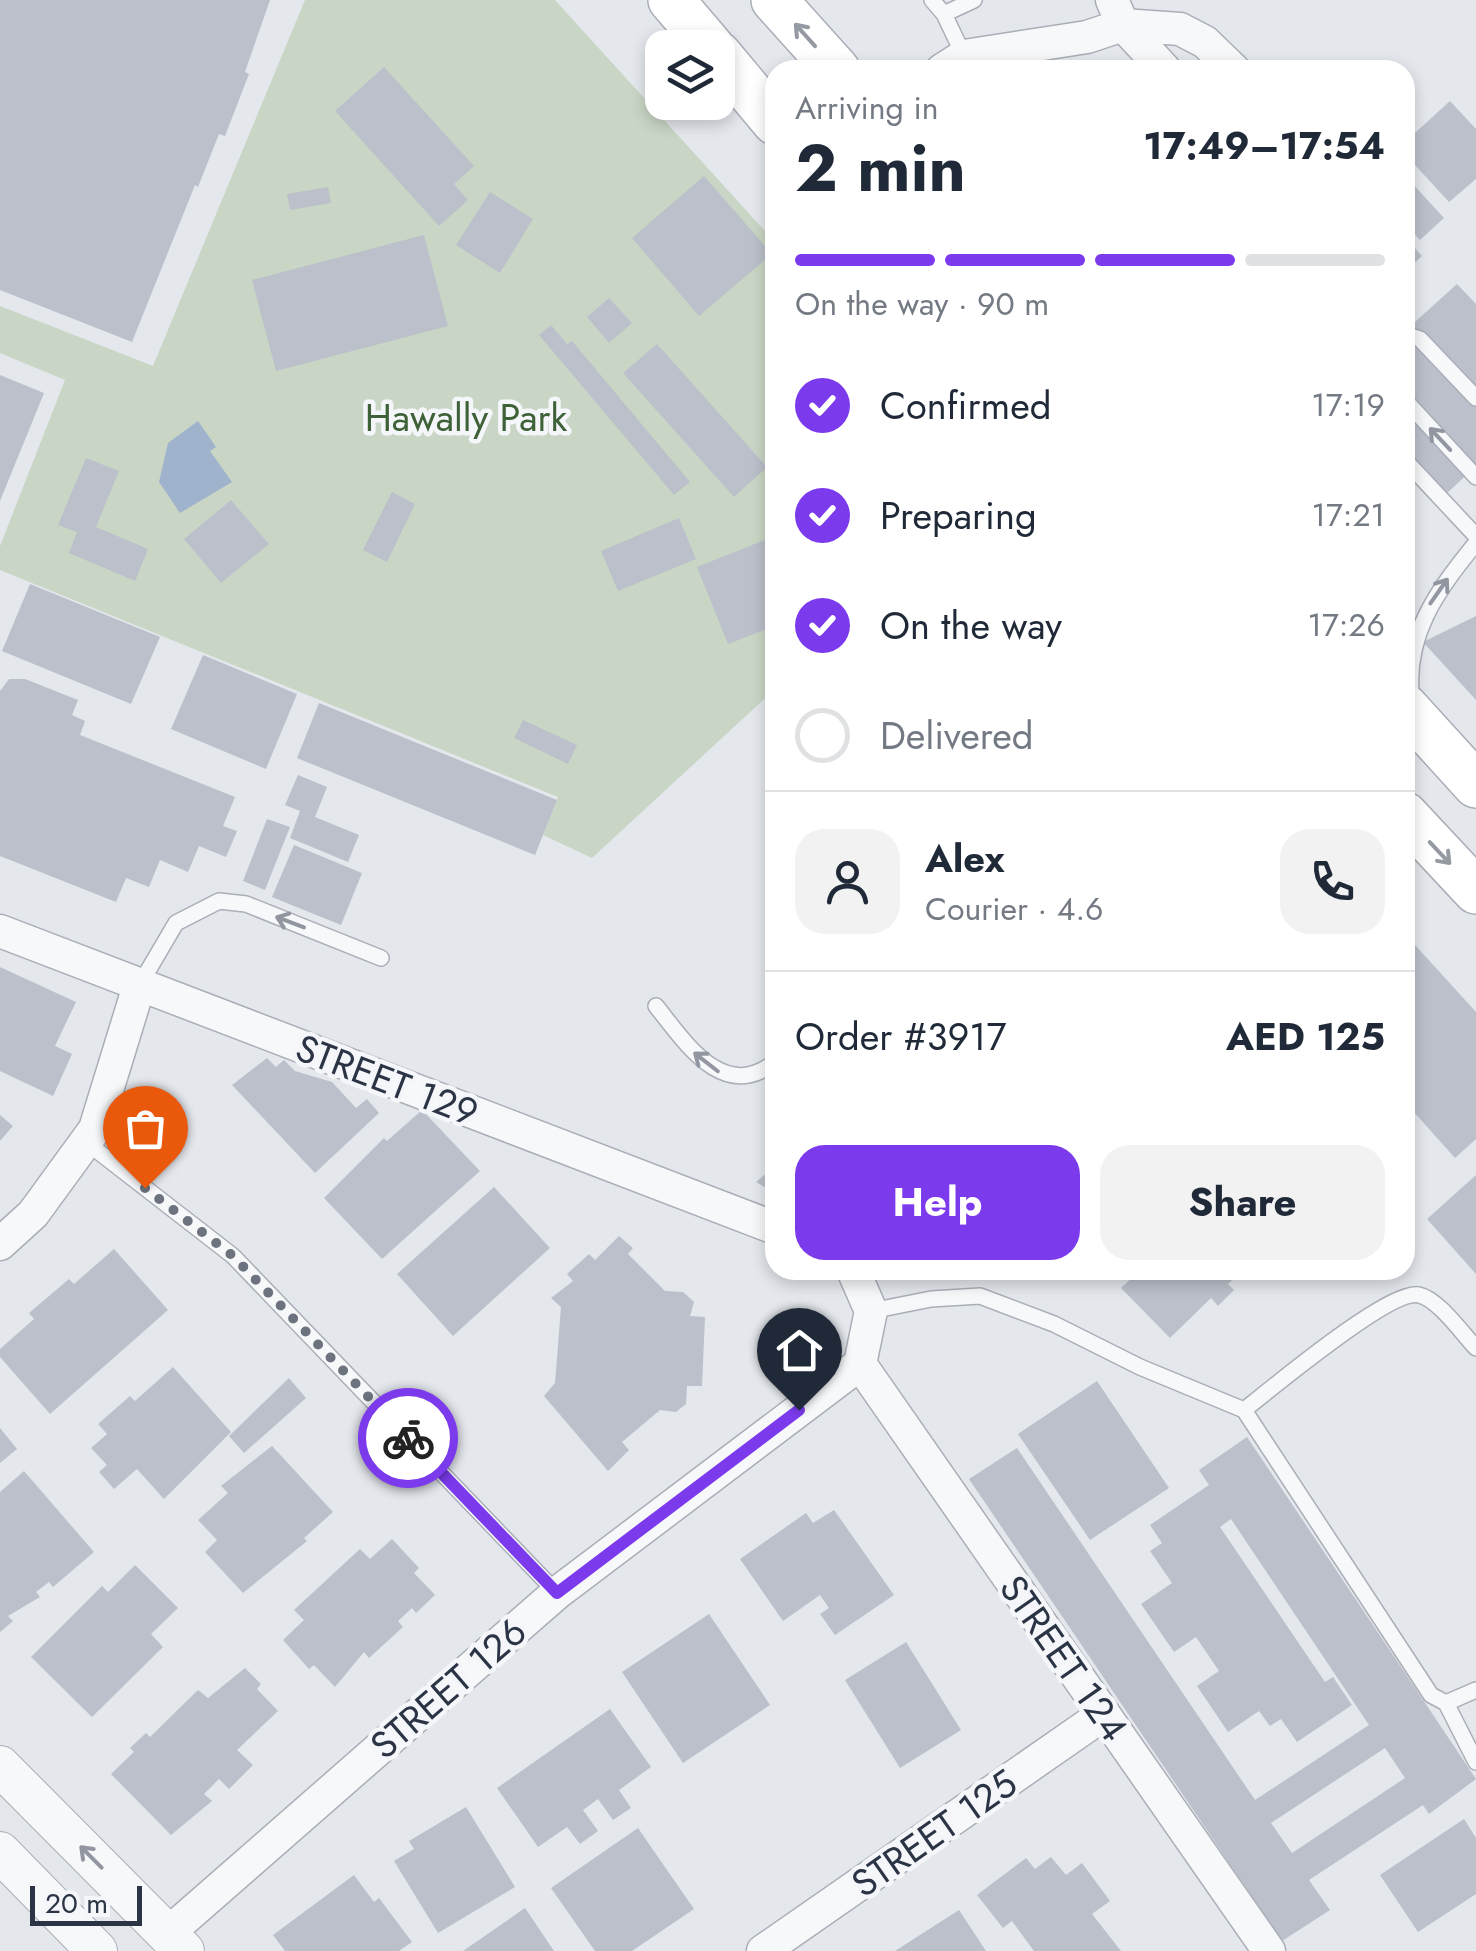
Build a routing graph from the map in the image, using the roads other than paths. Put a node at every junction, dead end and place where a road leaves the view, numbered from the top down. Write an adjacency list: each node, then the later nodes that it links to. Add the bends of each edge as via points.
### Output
1 (672, 0): 7 (main road)
2 (774, 0): 8 (main road, one-way to 2)
3 (932, 0): 6 (lane)
4 (974, 0): 6 (lane)
5 (1117, 12): 10 (street, via 1087,37); 11 (street); 12 (street, via 1180,30)
6 (944, 14): 9 (lane)
7 (697, 30)
8 (827, 60)
9 (957, 60)
10 (981, 60)
11 (1156, 60)
12 (1224, 60)
13 (735, 74): 14 (main road)
14 (765, 110)
15 (1415, 337): 16 (lane)
16 (1476, 398)
17 (1415, 411): 19 (lane, one-way to 17)
18 (1415, 471): 20 (lane)
19 (1476, 477)
20 (1476, 540): 21 (lane, one-way to 20, via 1435,594)
21 (1415, 648)
22 (1415, 719): 23 (main road)
23 (1476, 786)
24 (1415, 826): 25 (main road, one-way to 25)
25 (1476, 891)
26 (0, 931): 28 (street, STREET 129)
27 (381, 958): 28 (lane, one-way to 28, via 246,904 219,900 176,924)
28 (138, 986): 31 (street); 32 (street, STREET 129)
29 (656, 1006): 30 (lane, one-way to 29, via 720,1073 700,1061)
30 (765, 1068)
31 (86, 1142): 33 (street, via 33,1214); 39 (lane, via 233,1256)
32 (765, 1224)
33 (0, 1244)
34 (859, 1280): 35 (street)
35 (872, 1311): 37 (street); 38 (lane, via 980,1296)
36 (1476, 1348): 38 (lane, via 1424,1295 1408,1293 1351,1327)
37 (860, 1364): 39 (street, STREET 126); 42 (street, STREET 124)
38 (1244, 1410): 41 (lane, via 1431,1696)
39 (557, 1593): 46 (street, STREET 126)
40 (1476, 1690): 41 (lane)
41 (1446, 1704): 43 (lane)
42 (1104, 1714): 48 (street, STREET 125); 49 (street, STREET 124)
43 (1476, 1762)
44 (0, 1766): 46 (street, one-way to 44)
45 (0, 1852): 47 (street)
46 (176, 1942)
47 (97, 1951)
48 (763, 1951)
49 (1269, 1951)

